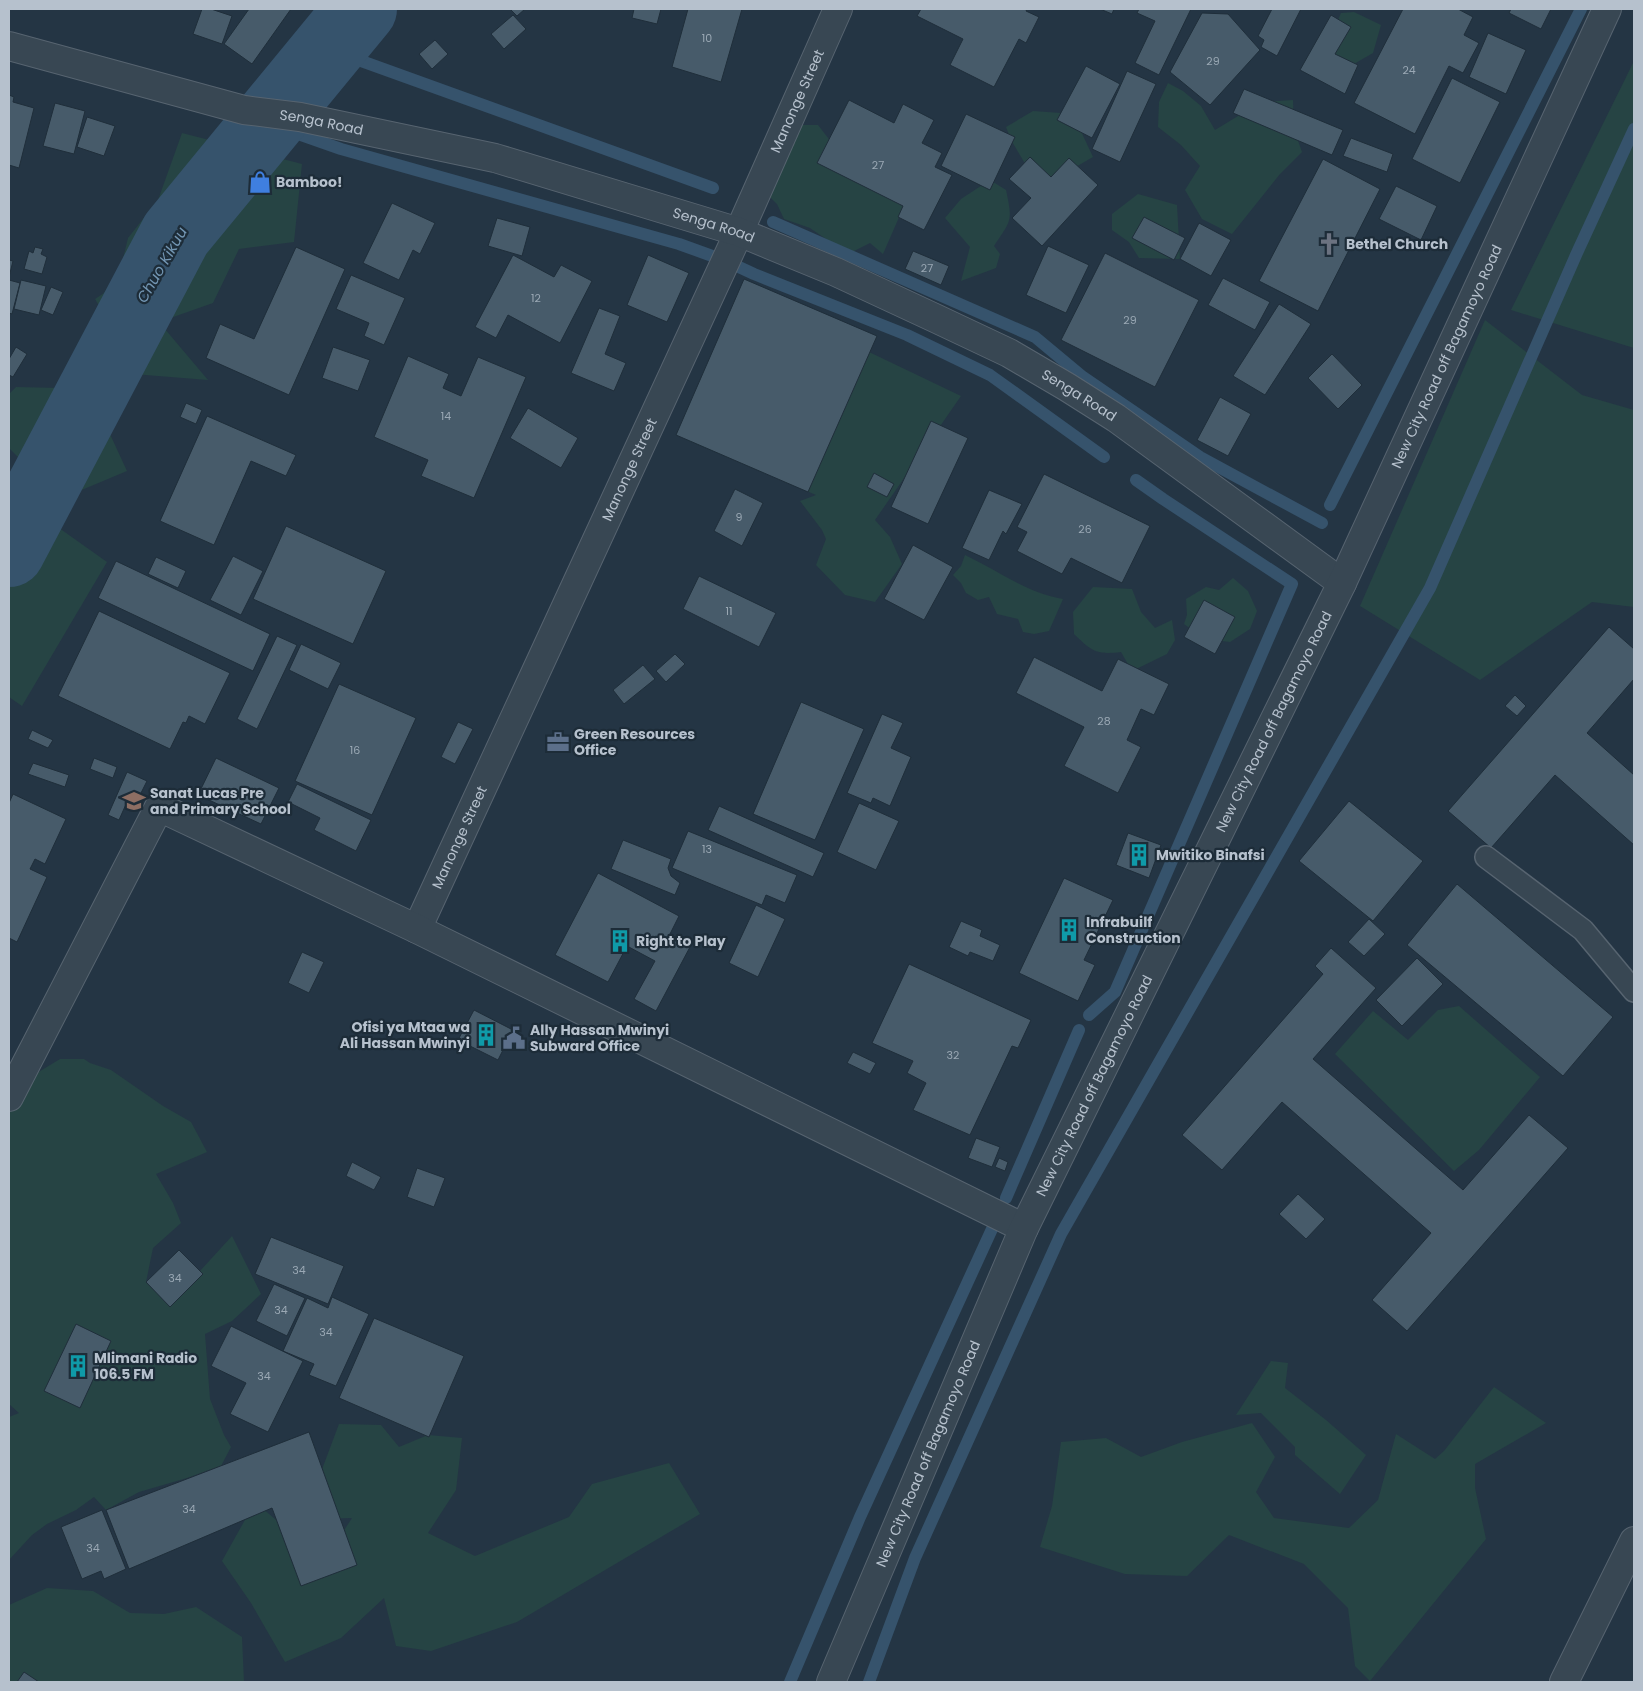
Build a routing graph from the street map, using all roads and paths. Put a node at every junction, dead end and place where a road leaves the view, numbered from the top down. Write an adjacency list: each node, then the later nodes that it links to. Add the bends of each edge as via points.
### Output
1 (838, 9): 4 (street, Manonge Street)
2 (1607, 9): 5 (street, New City Road off Bagamoyo Road)
3 (9, 46): 4 (street, Senga Road, via 244,110 300,117 495,158)
4 (739, 232): 5 (street, Senga Road, via 878,291 1009,353 1059,382 1116,418); 7 (street, Manonge Street)
5 (1342, 584): 10 (street, New City Road off Bagamoyo Road)
6 (1486, 857): 8 (lane, via 1583,930)
7 (417, 929): 9 (street, via 159,807); 10 (street)
8 (1634, 991)
9 (9, 1098)
10 (1024, 1228): 12 (street, New City Road off Bagamoyo Road)
11 (1634, 1541): 13 (street)
12 (832, 1682)
13 (1564, 1682)

